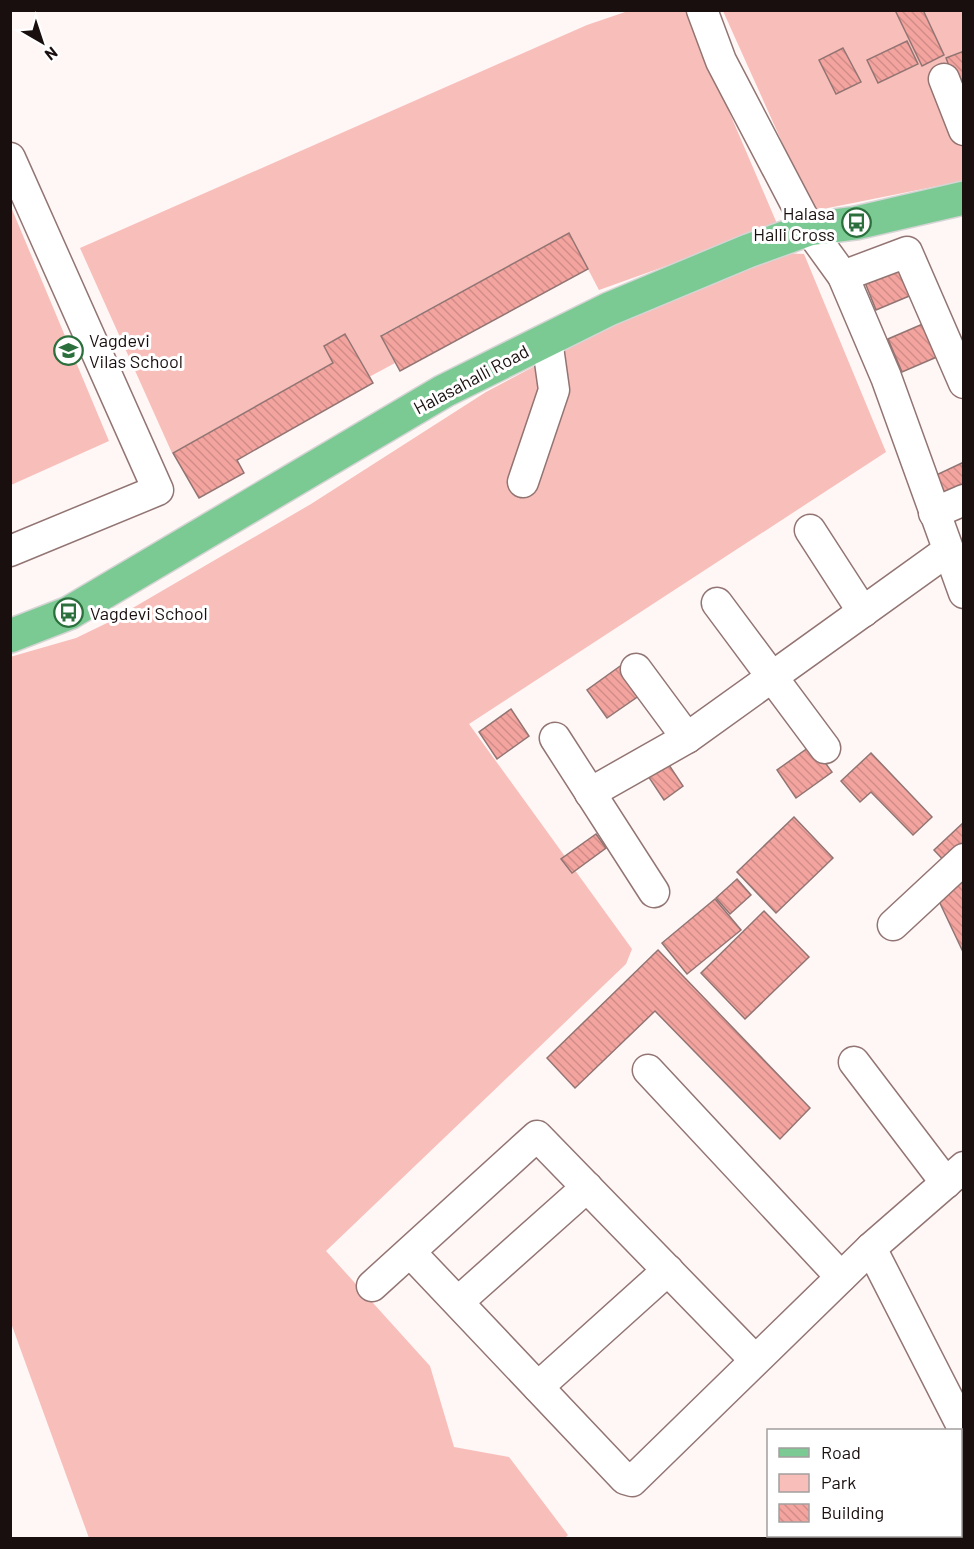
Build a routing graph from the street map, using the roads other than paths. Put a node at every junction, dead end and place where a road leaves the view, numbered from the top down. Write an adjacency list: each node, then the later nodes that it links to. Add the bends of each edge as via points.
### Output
1 (702, 10): 6 (street, via 721,61)
2 (944, 79): 3 (street)
3 (963, 130)
4 (10, 158): 14 (street, via 158,490)
5 (963, 198): 6 (main road, Halasahalli Road)
6 (809, 230): 7 (street); 8 (main road, Halasahalli Road, via 748,250 620,304)
7 (843, 276): 9 (street, via 907,252); 12 (street, via 885,377)
8 (547, 340): 10 (street, via 554,390); 19 (main road, Halasahalli Road, via 444,391 69,613)
9 (963, 383)
10 (523, 482)
11 (963, 500): 12 (street)
12 (934, 513): 15 (street)
13 (810, 530): 18 (street)
14 (10, 551)
15 (946, 552): 16 (street); 18 (street)
16 (963, 593)
17 (717, 603): 21 (street)
18 (863, 612): 21 (street)
19 (10, 636)
20 (636, 669): 23 (street)
21 (772, 678): 23 (street); 24 (street)
22 (555, 738): 25 (street)
23 (687, 738): 25 (street)
24 (825, 748)
25 (590, 793): 27 (street)
26 (963, 859): 28 (street)
27 (654, 892)
28 (892, 925)
29 (854, 1062): 31 (street)
30 (648, 1070): 36 (street)
31 (955, 1175): 33 (street)
32 (587, 1187): 34 (street, via 537,1136); 35 (street); 38 (street)
33 (871, 1248): 36 (street); 41 (street)
34 (410, 1251): 37 (street); 38 (street)
35 (668, 1270): 39 (street); 40 (street)
36 (841, 1277): 39 (street)
37 (372, 1286)
38 (458, 1302): 40 (street)
39 (755, 1360): 40 (street, via 632,1481 625,1479)
40 (538, 1387)
41 (963, 1430)

